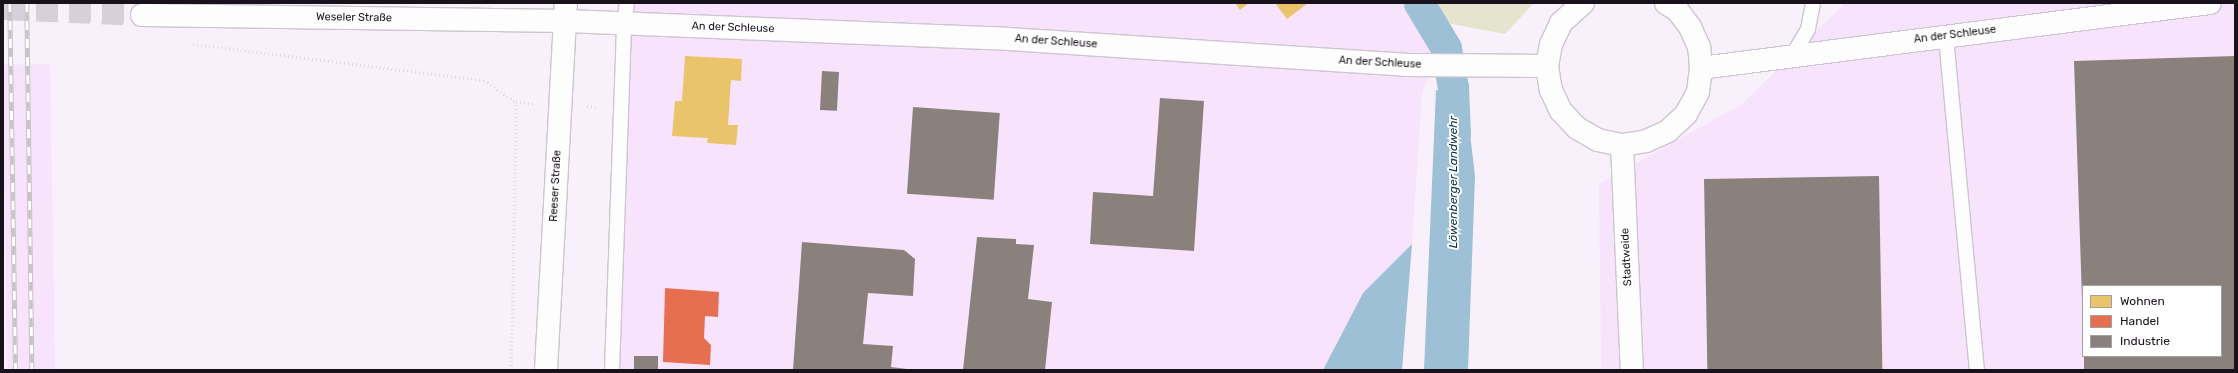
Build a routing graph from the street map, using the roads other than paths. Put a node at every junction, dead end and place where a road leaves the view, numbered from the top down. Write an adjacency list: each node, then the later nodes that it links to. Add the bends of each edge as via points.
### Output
1 (1583, 3): 10 (street, via 1561,23 1551,44)
2 (1666, 3): 11 (street, via 1677,10 1690,27 1699,47)
3 (1813, 3): 9 (lane, via 1808,29)
4 (2210, 3): 8 (street, An der Schleuse)
5 (566, 12): 6 (street, An der Schleuse); 7 (street, Weseler Straße); 13 (street, Reeser Straße)
6 (625, 13): 10 (street, An der Schleuse, via 1405,65); 14 (lane)
7 (142, 15)
8 (1946, 37): 9 (street, An der Schleuse); 16 (lane)
9 (1792, 56): 11 (street, An der Schleuse)
10 (1547, 66): 12 (street, via 1550,90 1561,111 1577,128 1598,140)
11 (1701, 68): 12 (street, via 1698,92 1686,114 1668,131 1651,139)
12 (1622, 144): 15 (street, Stadtweide)
13 (546, 370)
14 (612, 370)
15 (1632, 370)
16 (1977, 370)

